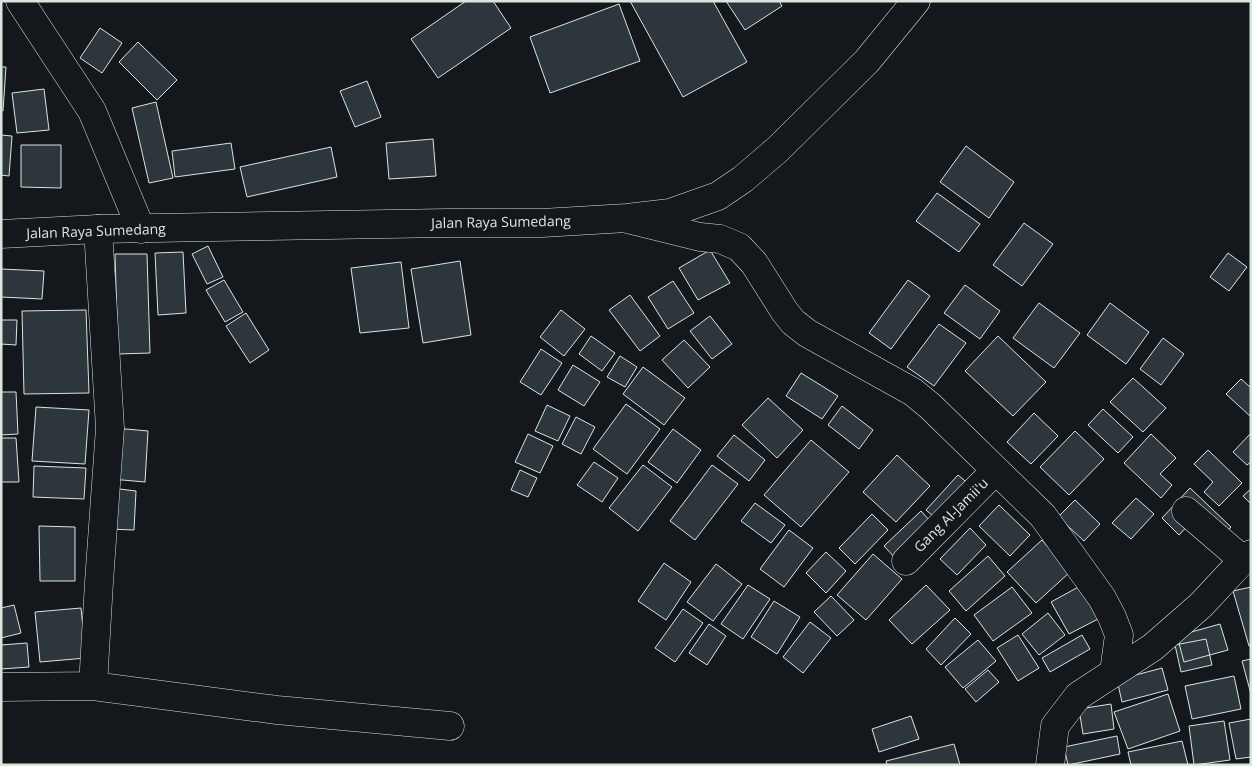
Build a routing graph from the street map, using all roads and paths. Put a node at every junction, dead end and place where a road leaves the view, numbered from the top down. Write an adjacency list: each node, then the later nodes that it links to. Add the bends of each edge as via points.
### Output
1 (916, 1): 3 (main road, Jalan Raya Sumedang, via 867,61 743,180 718,196 670,213)
2 (23, 2): 4 (main road, via 92,111)
3 (626, 218): 4 (main road, Jalan Raya Sumedang, via 542,223); 7 (main road, via 720,239 739,247 754,263 793,322 913,392)
4 (141, 229): 5 (main road, Jalan Raya Sumedang)
5 (98, 230): 6 (main road, Jalan Raya Sumedang); 13 (main road, via 110,428)
6 (1, 234)
7 (996, 470): 10 (main road, Gang Al-Jamii'u); 11 (main road, via 1043,516 1102,598 1119,635)
8 (1186, 511): 9 (main road)
9 (1247, 557): 11 (main road, via 1153,647)
10 (906, 561)
11 (1114, 672): 15 (main road, via 1078,696 1055,726)
12 (1, 686): 13 (main road)
13 (93, 686): 14 (main road, via 276,710)
14 (450, 726)
15 (1050, 765)

